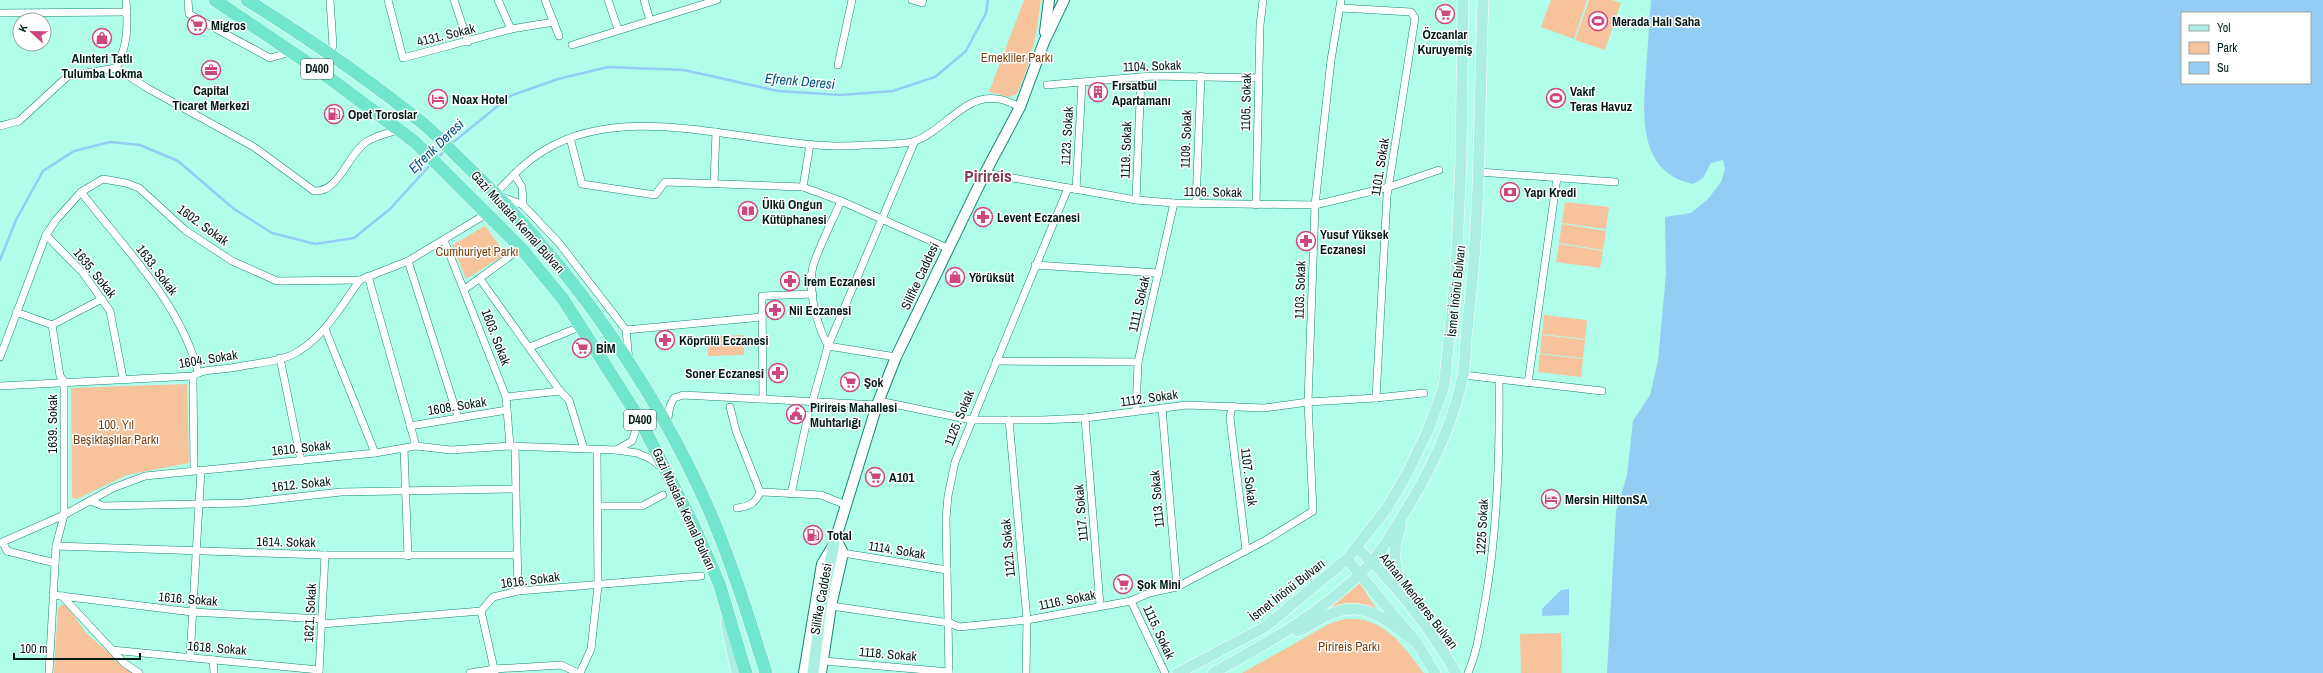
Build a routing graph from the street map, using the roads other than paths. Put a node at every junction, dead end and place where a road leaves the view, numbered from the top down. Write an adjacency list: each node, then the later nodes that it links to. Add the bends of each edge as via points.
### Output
1 (126, 0): 23 (street)
2 (188, 0): 33 (street, via 190,14 270,58)
3 (214, 0): 33 (highway, Gazi Mustafa Kemal Bulvarı / D400)
4 (247, 0): 34 (highway, Gazi Mustafa Kemal Bulvarı / D400)
5 (330, 0): 34 (street, via 333,46)
6 (388, 0): 30 (street, 4131. Sokak, via 403,58)
7 (454, 0): 30 (street)
8 (498, 0): 27 (street)
9 (544, 0): 26 (street)
10 (608, 0): 28 (street)
11 (644, 0): 25 (street)
12 (712, 0): 25 (street)
13 (852, 0): 35 (street)
14 (912, 0): 21 (street)
15 (1049, 0): 31 (street)
16 (1064, 0): 31 (street)
17 (1263, 0): 39 (street, 1105. Sokak)
18 (1341, 0): 22 (street, 1103. Sokak)
19 (1463, 0): 154 (main road, İsmet İnönü Bulvarı, via 1461,161 1456,264 1444,387 1428,430 1408,472)
20 (1482, 0): 50 (main road, İsmet İnönü Bulvarı)
21 (922, 2)
22 (1341, 8): 57 (street, 1101. Sokak, via 1411,12 1415,18); 68 (street, 1103. Sokak, via 1330,60)
23 (126, 12): 24 (street); 36 (street, via 128,36 124,54)
24 (0, 13)
25 (650, 20): 28 (street)
26 (554, 22): 27 (street, 4131. Sokak); 29 (street)
27 (511, 29): 30 (street, 4131. Sokak)
28 (618, 29): 32 (street)
29 (560, 36)
30 (468, 42)
31 (1044, 42): 42 (street, Silifke Caddesi)
32 (572, 45)
33 (293, 52): 44 (highway, Gazi Mustafa Kemal Bulvarı / D400)
34 (329, 54): 61 (highway, Gazi Mustafa Kemal Bulvarı / D400, via 427,127)
35 (838, 65)
36 (116, 68): 43 (street, via 68,76 19,121); 44 (street, via 254,147 314,191 322,192 333,183 354,153 366,142)
37 (1201, 76): 38 (street, 1104. Sokak); 39 (street, 1104. Sokak); 65 (street, 1109. Sokak)
38 (1141, 77): 40 (street, 1104. Sokak); 62 (street, 1119. Sokak)
39 (1259, 78): 67 (street, 1105. Sokak)
40 (1082, 83): 41 (street, 1104. Sokak); 59 (street, 1123. Sokak)
41 (1047, 85)
42 (1020, 107): 47 (street, via 998,98 981,100 966,106); 51 (street, Silifke Caddesi)
43 (0, 126)
44 (398, 130): 69 (highway, Gazi Mustafa Kemal Bulvarı / D400, via 415,142)
45 (716, 132): 46 (street, via 618,126); 48 (street); 55 (street)
46 (570, 138): 52 (street, via 546,149 522,165); 55 (street, via 582,184 655,195 665,182)
47 (915, 141): 48 (street, via 858,146); 70 (street)
48 (810, 144): 56 (street)
49 (1439, 170): 57 (street, 1106. Sokak)
50 (1479, 172): 53 (street); 99 (main road, İsmet İnönü Bulvarı, via 1474,274)
51 (985, 173): 58 (street, 1106. Sokak); 74 (street, Silifke Caddesi)
52 (514, 174): 61 (street); 66 (street, via 522,187)
53 (1557, 178): 54 (street); 103 (street)
54 (1615, 182)
55 (714, 183): 56 (street)
56 (803, 187): 63 (street)
57 (1389, 187): 68 (street, 1106. Sokak); 109 (street, 1101. Sokak)
58 (1068, 188): 59 (street, 1106. Sokak); 76 (street, 1125. Sokak)
59 (1076, 190): 62 (street, 1106. Sokak)
60 (81, 192): 71 (street, 1602. Sokak); 80 (street, 1602. Sokak, via 103,179 139,188 185,230 232,261 277,281); 98 (street, 1633. Sokak, via 176,316 192,349)
61 (495, 193): 66 (street); 97 (highway, Gazi Mustafa Kemal Bulvarı / D400, via 580,293)
62 (1136, 200): 64 (street, 1106. Sokak)
63 (841, 201): 70 (street); 82 (street, via 813,267)
64 (1174, 203): 65 (street, 1106. Sokak); 77 (street, 1111. Sokak)
65 (1196, 204): 67 (street, 1106. Sokak)
66 (523, 205): 89 (street, via 559,243)
67 (1256, 205): 68 (street, 1106. Sokak)
68 (1314, 205): 111 (street, 1103. Sokak)
69 (488, 213): 72 (street, 1602. Sokak); 73 (highway, Gazi Mustafa Kemal Bulvarı / D400)
70 (883, 219): 74 (street); 90 (street)
71 (46, 235): 83 (street, 1635. Sokak, via 83,273); 84 (street, 1602. Sokak)
72 (444, 240): 75 (street, 1602. Sokak); 81 (street, 1603. Sokak)
73 (521, 248): 79 (street); 87 (highway, Gazi Mustafa Kemal Bulvarı / D400, via 564,299)
74 (947, 248): 93 (street, Silifke Caddesi)
75 (408, 261): 78 (street, 1602. Sokak); 120 (street)
76 (1035, 265): 77 (street); 95 (street, 1125. Sokak)
77 (1159, 273): 96 (street, 1111. Sokak)
78 (368, 276): 80 (street, 1602. Sokak); 125 (street)
79 (480, 279): 81 (street); 91 (street)
80 (360, 280): 88 (street, 1604. Sokak)
81 (465, 289): 108 (street, 1603. Sokak)
82 (813, 294): 85 (street, via 762,296); 90 (street, via 818,329)
83 (102, 299): 86 (street); 100 (street, 1635. Sokak, via 110,311)
84 (16, 312): 86 (street); 92 (street, 1602. Sokak)
85 (762, 317): 89 (street); 110 (street)
86 (52, 325): 102 (street, 1639. Sokak, via 60,376)
87 (582, 326): 91 (street); 121 (highway, Gazi Mustafa Kemal Bulvarı / D400)
88 (325, 329): 94 (street, 1604. Sokak, via 299,352); 133 (street)
89 (626, 330): 97 (street)
90 (828, 346): 93 (street); 112 (street)
91 (530, 347): 105 (street)
92 (0, 357)
93 (896, 357): 113 (street, Silifke Caddesi)
94 (280, 358): 98 (street, 1604. Sokak); 134 (street)
95 (996, 362): 96 (street); 123 (street, 1125. Sokak)
96 (1138, 362): 118 (street, 1111. Sokak)
97 (630, 366): 126 (highway, Gazi Mustafa Kemal Bulvarı / D400)
98 (196, 374): 100 (street, 1604. Sokak); 135 (street, 1633. Sokak)
99 (1463, 375): 101 (street); 139 (main road, İsmet İnönü Bulvarı, via 1438,451)
100 (123, 378): 102 (street, 1604. Sokak)
101 (1499, 380): 103 (street); 208 (street, 1225 Sokak, via 1500,433 1492,562 1476,655)
102 (64, 381): 104 (street, 1604. Sokak); 149 (street, 1639. Sokak)
103 (1528, 383): 106 (street)
104 (0, 386)
105 (560, 391): 108 (street); 130 (street, via 569,400)
106 (1602, 391)
107 (1424, 393): 109 (street, 1112. Sokak)
108 (506, 397): 117 (street, 1603. Sokak)
109 (1376, 398): 111 (street, 1112. Sokak)
110 (763, 399): 112 (street, 1112. Sokak); 126 (street, 1112. Sokak, via 683,395 674,398)
111 (1308, 402): 114 (street, 1112. Sokak, via 1264,408); 148 (street, 1103. Sokak)
112 (812, 403): 113 (street, 1112. Sokak)
113 (878, 403): 123 (street, 1112. Sokak); 145 (street, Silifke Caddesi)
114 (1232, 406): 116 (street, 1112. Sokak, via 1187,405); 155 (street, 1107. Sokak, via 1230,418)
115 (730, 408): 140 (street, via 736,431)
116 (1162, 408): 118 (street, 1112. Sokak); 168 (street, 1113. Sokak)
117 (507, 410): 120 (street, 1608. Sokak); 128 (street, 1603. Sokak)
118 (1136, 411): 122 (street, 1112. Sokak)
119 (808, 415): 141 (street)
120 (458, 417): 125 (street, 1608. Sokak)
121 (639, 418): 132 (street, via 632,441); 136 (highway, Gazi Mustafa Kemal Bulvarı / D400)
122 (1085, 418): 124 (street, 1112. Sokak); 173 (street, 1117. Sokak)
123 (971, 420): 124 (street, 1112. Sokak); 164 (street, 1125. Sokak, via 954,462 948,496)
124 (1009, 420): 177 (street, 1121. Sokak)
125 (410, 426): 127 (street)
126 (667, 426): 180 (highway, Gazi Mustafa Kemal Bulvarı / D400, via 709,511)
127 (416, 446): 128 (street, 1610. Sokak, via 451,450); 129 (street, 1610. Sokak)
128 (512, 446): 130 (street, 1610. Sokak); 137 (street, 1603. Sokak)
129 (404, 449): 133 (street, 1610. Sokak); 138 (street)
130 (584, 449): 131 (street, 1610. Sokak)
131 (597, 450): 132 (street, 1610. Sokak); 146 (street)
132 (616, 450): 136 (street, 1610. Sokak, via 637,453 651,459)
133 (375, 453): 134 (street, 1610. Sokak)
134 (301, 461): 135 (street, 1610. Sokak)
135 (198, 470): 143 (street, 1610. Sokak, via 144,476 113,488); 144 (street, 1633. Sokak)
136 (668, 473): 190 (highway, Gazi Mustafa Kemal Bulvarı / D400, via 718,583)
137 (515, 489): 138 (street, 1612. Sokak); 159 (street, 1603. Sokak)
138 (406, 490): 144 (street, 1612. Sokak, via 341,492 243,503); 160 (street)
139 (1418, 490): 162 (main road, İsmet İnönü Bulvarı); 181 (main road, via 1399,531 1395,556 1399,580)
140 (760, 492): 141 (street); 147 (street, via 756,502 749,507)
141 (791, 494): 145 (street, via 821,495)
142 (663, 495): 146 (street, via 642,506)
143 (91, 501): 144 (street, 1612. Sokak, via 103,506); 149 (street, 1610. Sokak)
144 (200, 504): 156 (street, 1633. Sokak)
145 (846, 505): 150 (street, Silifke Caddesi)
146 (596, 506): 167 (street)
147 (737, 508)
148 (1313, 511): 155 (street, 1116. Sokak)
149 (64, 515): 151 (street, 1610. Sokak); 153 (street, 1639. Sokak)
150 (838, 529): 152 (street, Silifke Caddesi); 157 (street, Silifke Caddesi, via 838,543)
151 (1, 543): 163 (street, via 7,551)
152 (834, 544): 199 (street, Silifke Caddesi, via 822,564); 200 (main road, via 822,601)
153 (56, 546): 156 (street, 1614. Sokak); 163 (street, 1639. Sokak)
154 (1357, 548): 161 (main road, İsmet İnönü Bulvarı); 162 (main road, Adnan Menderes Bulvarı)
155 (1246, 550): 168 (street, 1116. Sokak)
156 (196, 552): 158 (street, 1614. Sokak); 176 (street, 1633. Sokak)
157 (842, 553): 164 (street, 1114. Sokak); 174 (street, Silifke Caddesi)
158 (326, 555): 160 (street, 1614. Sokak); 178 (street, 1621. Sokak)
159 (516, 555): 160 (street, 1614. Sokak); 169 (street, 1603. Sokak)
160 (408, 556)
161 (1347, 559): 165 (main road); 204 (main road, İsmet İnönü Bulvarı, via 1265,627)
162 (1372, 562): 165 (main road, İsmet İnönü Bulvarı); 181 (main road, Adnan Menderes Bulvarı)
163 (55, 563): 170 (street, 1639. Sokak)
164 (947, 570): 179 (street, 1125. Sokak)
165 (1361, 573): 182 (main road, via 1320,609); 183 (main road)
166 (701, 576): 167 (street, 1616. Sokak)
167 (598, 586): 169 (street, 1616. Sokak); 196 (street, via 591,649)
168 (1177, 587): 172 (street, 1116. Sokak, via 1149,593)
169 (518, 591): 175 (street, 1616. Sokak, via 493,597)
170 (54, 595): 171 (street, 1616. Sokak); 192 (street)
171 (62, 596): 176 (street, 1616. Sokak); 184 (street)
172 (1131, 601): 173 (street, 1116. Sokak); 203 (street, 1115. Sokak)
173 (1100, 605): 177 (street, 1116. Sokak)
174 (831, 606): 179 (street, 1116. Sokak); 187 (street, Silifke Caddesi)
175 (482, 611): 178 (street, 1616. Sokak); 188 (street)
176 (192, 612): 178 (street, 1616. Sokak); 185 (street, 1633. Sokak)
177 (1027, 620): 179 (street, 1116. Sokak, via 959,627); 202 (street, 1121. Sokak)
178 (322, 622): 189 (street, 1621. Sokak)
179 (950, 623): 191 (street, 1125. Sokak)
180 (751, 624): 197 (highway, Gazi Mustafa Kemal Bulvarı / D400); 198 (main road)
181 (1423, 624): 207 (main road, Adnan Menderes Bulvarı)
182 (1281, 636): 183 (main road, via 1301,630 1332,613 1354,609 1377,614); 205 (main road)
183 (1417, 643): 206 (main road)
184 (112, 650): 185 (street, 1618. Sokak); 193 (street)
185 (190, 658): 186 (street, 1618. Sokak)
186 (213, 660): 189 (street, 1618. Sokak); 194 (street)
187 (824, 661): 191 (street, 1118. Sokak); 201 (street, Silifke Caddesi)
188 (495, 671): 195 (street); 196 (street, via 561,665)
189 (319, 672)
190 (739, 672)
191 (949, 672)
192 (49, 673)
193 (139, 673)
194 (214, 673)
195 (470, 673)
196 (579, 673)
197 (766, 673)
198 (773, 673)
199 (804, 673)
200 (813, 673)
201 (821, 673)
202 (1026, 673)
203 (1165, 673)
204 (1178, 673)
205 (1213, 673)
206 (1435, 673)
207 (1456, 673)
208 (1468, 673)

